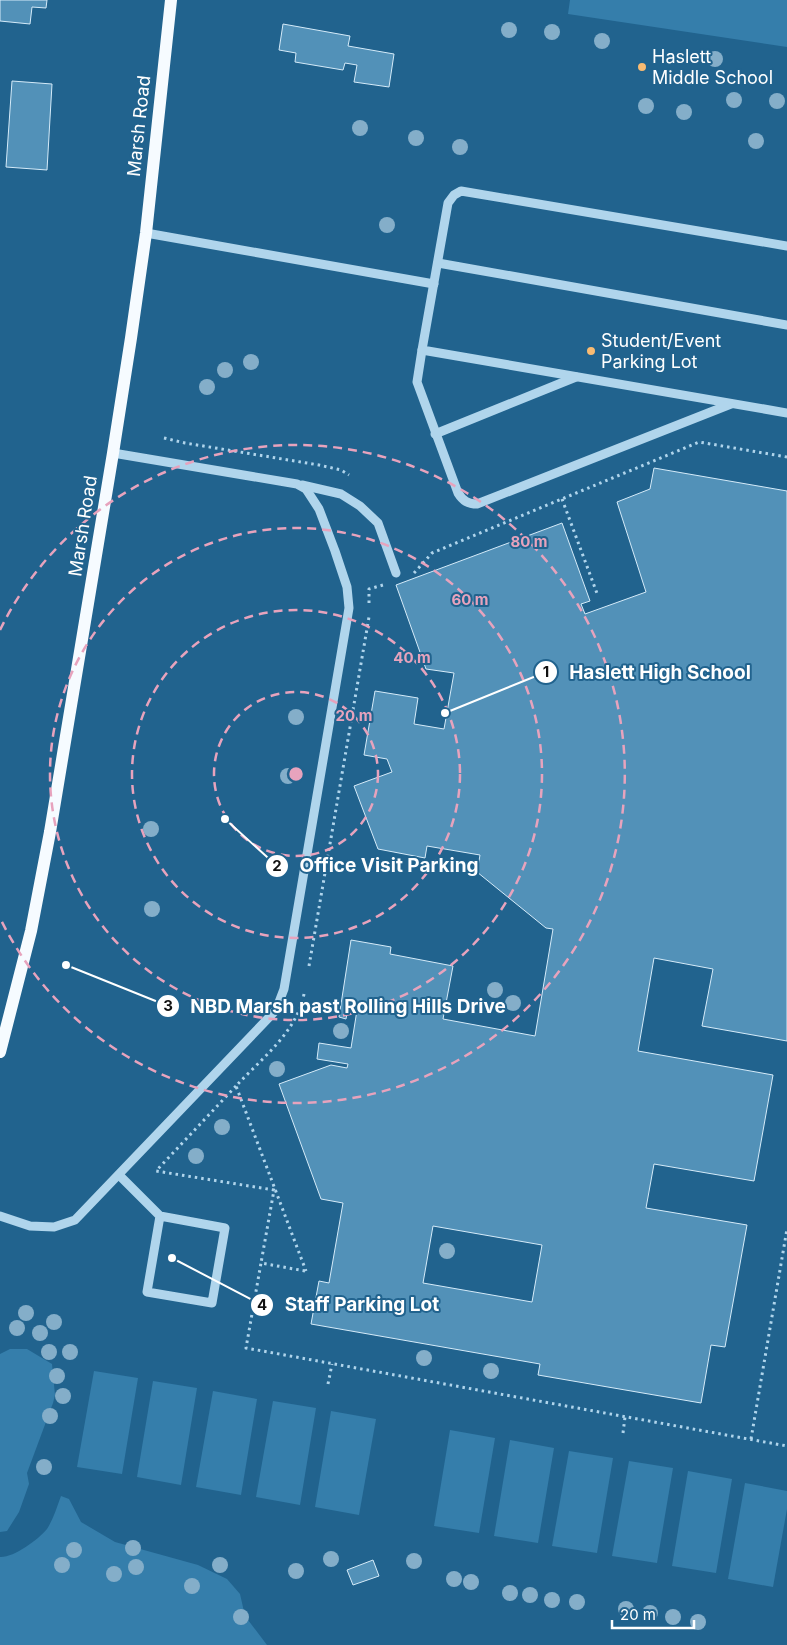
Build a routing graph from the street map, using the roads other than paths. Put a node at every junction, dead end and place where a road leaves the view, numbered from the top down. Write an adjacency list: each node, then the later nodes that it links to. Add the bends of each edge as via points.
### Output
1 (170, 0): 2 (main road, Marsh Road)
2 (146, 233): 5 (lane); 12 (main road, Marsh Road)
3 (787, 246): 4 (lane, via 461,191 448,203)
4 (438, 263): 5 (lane); 6 (lane)
5 (434, 284): 7 (lane)
6 (787, 325)
7 (422, 350): 8 (lane); 11 (lane, via 417,382)
8 (577, 377): 9 (lane); 11 (lane)
9 (731, 404): 10 (lane); 11 (lane, via 477,504 467,502 458,493)
10 (787, 413)
11 (435, 434)
12 (113, 453): 13 (lane); 15 (main road, Marsh Road, via 50,832 31,931)
13 (297, 484): 14 (lane, via 341,494 366,512 378,523); 16 (lane, via 306,489 318,509 346,587 349,608 282,997 272,1016)
14 (396, 573)
15 (0, 1052)
16 (119, 1175): 17 (lane, via 75,1220 54,1227 30,1226); 18 (lane)
17 (0, 1216)
18 (160, 1216): 18 (lane, via 147,1292 212,1303 225,1228)

